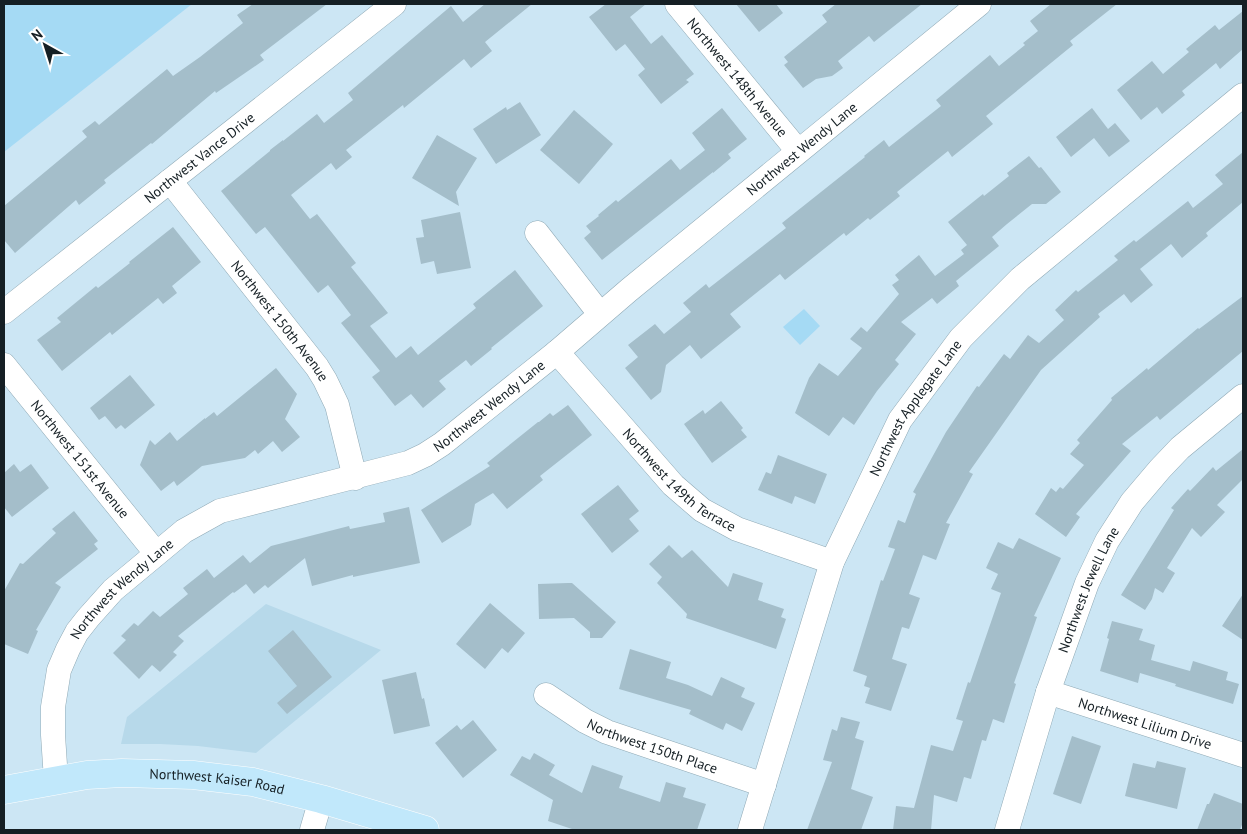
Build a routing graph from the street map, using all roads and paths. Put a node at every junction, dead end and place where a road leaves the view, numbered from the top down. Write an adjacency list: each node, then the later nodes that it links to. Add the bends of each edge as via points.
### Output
1 (394, 4): 6 (street, Northwest Vance Drive)
2 (677, 4): 5 (street, Northwest 148th Avenue)
3 (979, 4): 5 (street, Northwest Wendy Lane)
4 (1243, 95): 15 (street, Northwest Applegate Lane, via 1020,279 961,338 900,420)
5 (798, 152): 9 (street, Northwest Wendy Lane)
6 (170, 181): 8 (street, Northwest Vance Drive); 13 (street, Northwest 150th Avenue, via 325,380 337,405)
7 (537, 234): 9 (street)
8 (4, 312)
9 (600, 314): 10 (street, Northwest Wendy Lane)
10 (557, 352): 13 (street, Northwest Wendy Lane, via 426,455); 15 (street, Northwest 149th Terrace, via 673,485 702,510 737,530)
11 (4, 365): 14 (street, Northwest 151st Avenue)
12 (1243, 396): 16 (street, Northwest Jewell Lane, via 1180,448 1127,509 1087,583)
13 (355, 478): 14 (street, Northwest Wendy Lane, via 220,511 184,531)
14 (156, 553): 19 (street, Northwest Wendy Lane, via 100,604 68,648 59,670 53,707)
15 (832, 562): 20 (street, Northwest Applegate Lane)
16 (1048, 692): 18 (street, Northwest Lilium Drive); 26 (street, Northwest Jewell Lane)
17 (546, 695): 20 (street, Northwest 150th Place, via 607,732)
18 (1243, 756)
19 (56, 780): 21 (main road, Northwest Kaiser Road); 22 (main road, Northwest Kaiser Road, via 122,773 193,775 253,782)
20 (764, 785): 25 (street, Northwest Applegate Lane)
21 (4, 790)
22 (321, 799): 23 (street); 24 (main road, Northwest Kaiser Road)
23 (312, 830)
24 (425, 830)
25 (750, 830)
26 (1007, 830)

